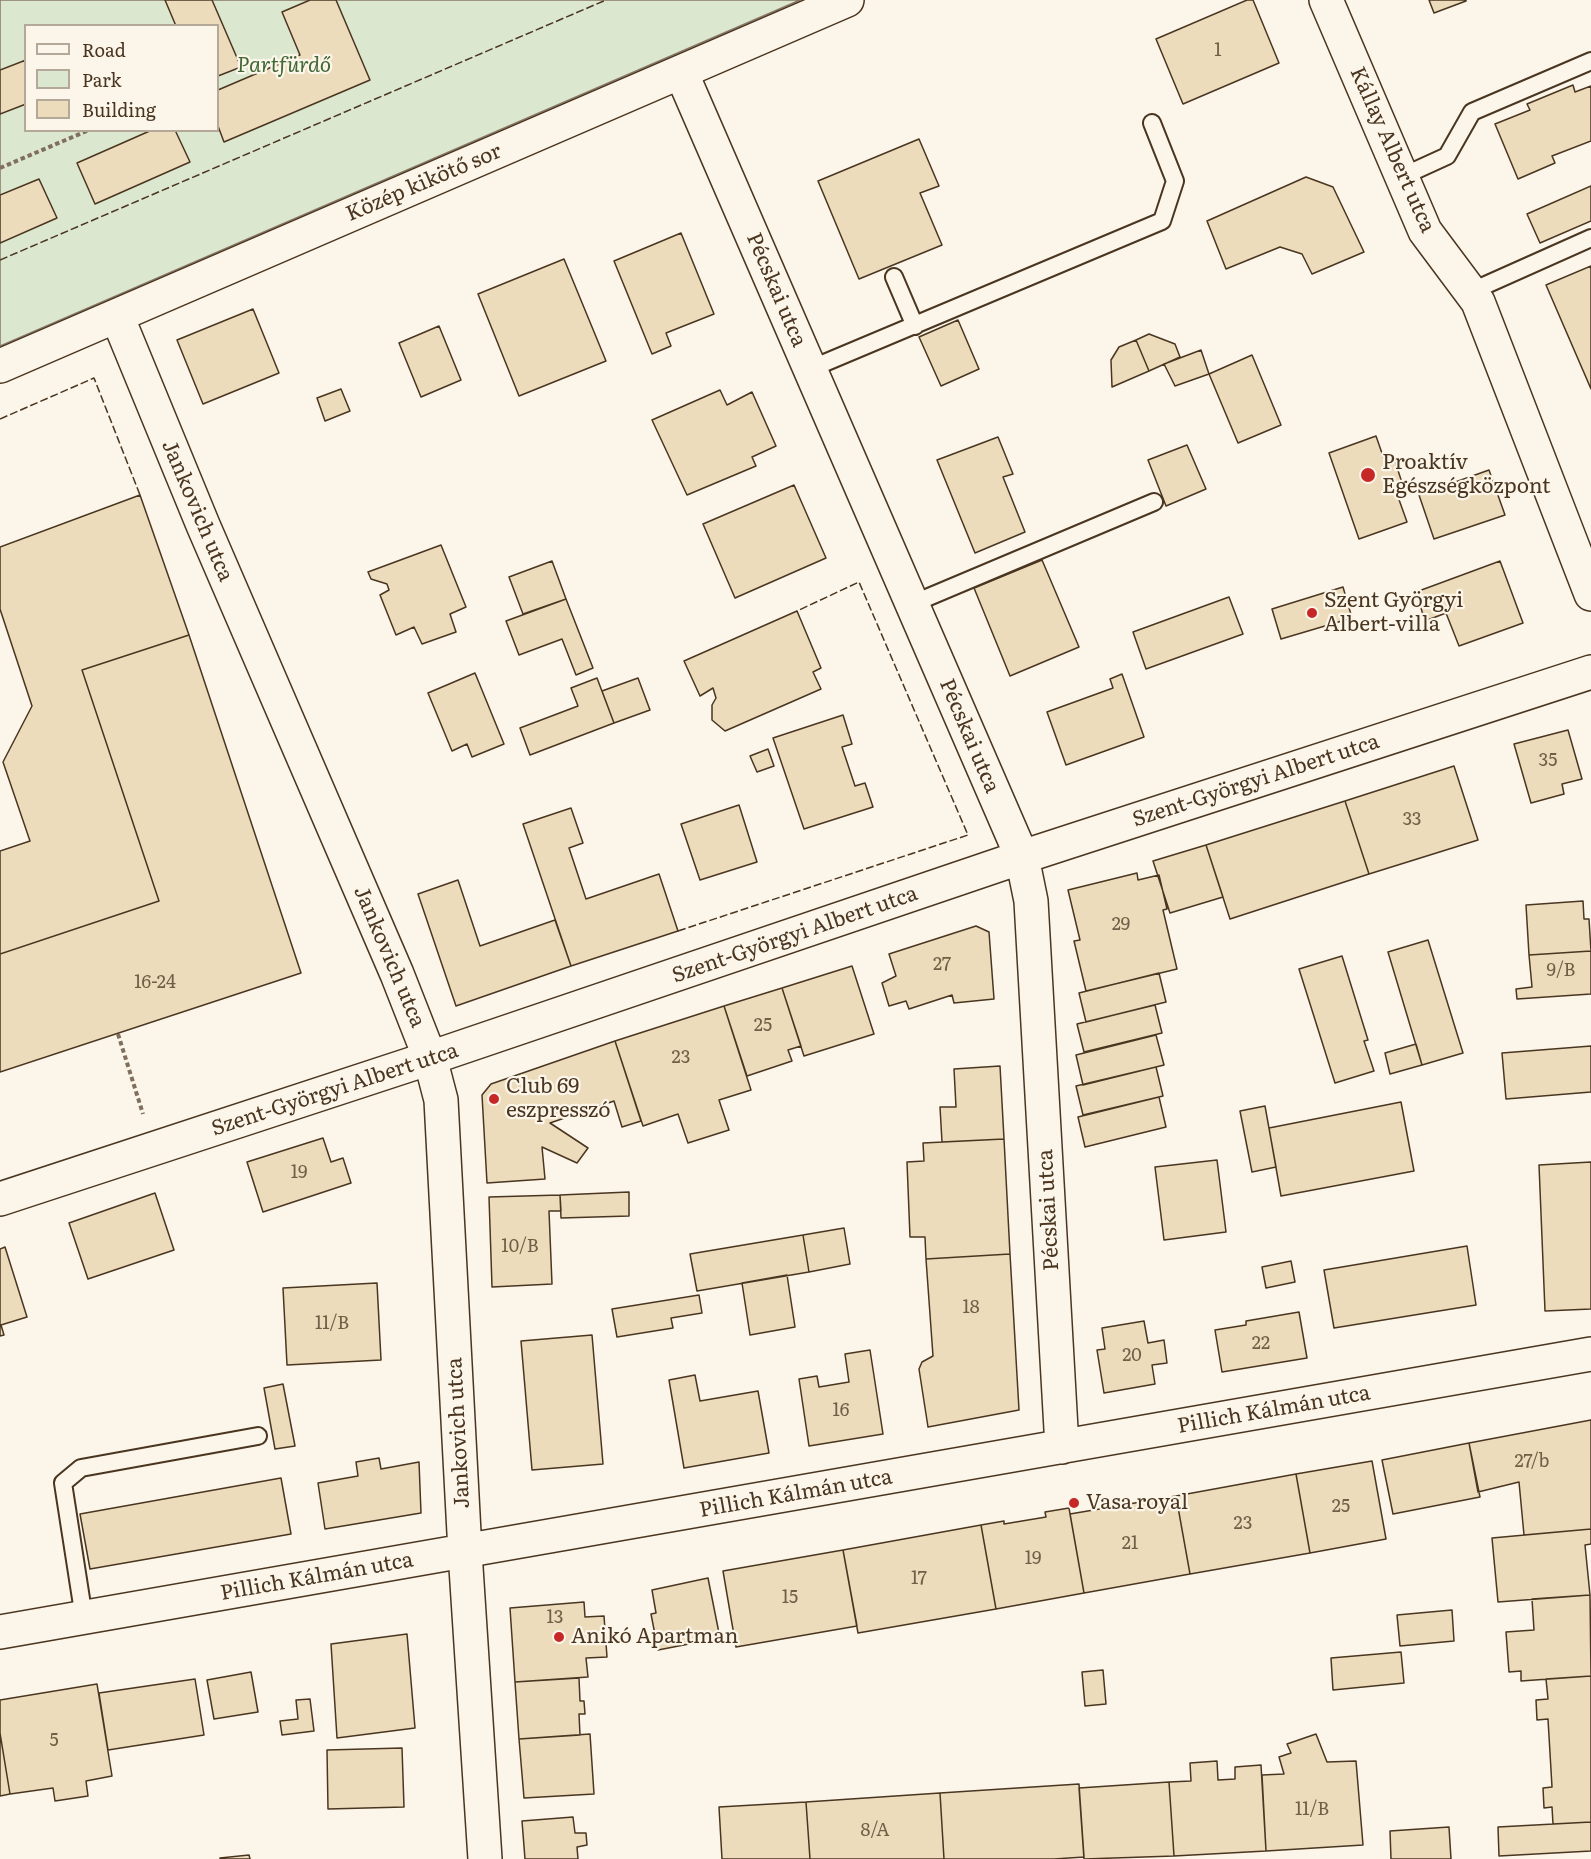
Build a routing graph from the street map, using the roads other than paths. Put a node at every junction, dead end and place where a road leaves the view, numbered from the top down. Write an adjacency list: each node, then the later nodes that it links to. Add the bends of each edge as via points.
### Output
1 (847, 0): 4 (street, Közép kikötő sor)
2 (1326, 0): 6 (street, Kállay Albert utca)
3 (1591, 61): 6 (lane, via 1473,112 1447,156)
4 (681, 72): 10 (street, Közép kikötő sor); 13 (street, Pécskai utca)
5 (1152, 123): 11 (lane, via 1175,181 1162,221)
6 (1401, 177): 9 (street, Kállay Albert utca, via 1425,231)
7 (1591, 238): 9 (lane)
8 (894, 277): 11 (lane)
9 (1470, 292): 15 (street, Kállay Albert utca, via 1478,302)
10 (117, 316): 12 (street, Közép kikötő sor); 19 (street, Jankovich utca)
11 (915, 326): 13 (lane)
12 (0, 366)
13 (810, 369): 16 (street, Pécskai utca)
14 (1154, 502): 16 (lane)
15 (1591, 594)
16 (912, 604): 18 (street, Pécskai utca)
17 (1591, 672): 18 (street, Szent-Györgyi Albert utca)
18 (1022, 857): 19 (street, Szent-Györgyi Albert utca); 23 (street, Pécskai utca, via 1031,901)
19 (430, 1059): 20 (street, Szent-Györgyi Albert utca); 24 (street, Jankovich utca, via 441,1100)
20 (0, 1199)
21 (1591, 1354): 23 (street, Pillich Kálmán utca)
22 (258, 1436): 25 (lane, via 81,1468 63,1484)
23 (1062, 1447): 24 (street, Pillich Kálmán utca)
24 (465, 1552): 25 (street, Pillich Kálmán utca); 27 (street, Jankovich utca)
25 (84, 1618): 26 (street, Pillich Kálmán utca)
26 (0, 1632)
27 (485, 1859)

